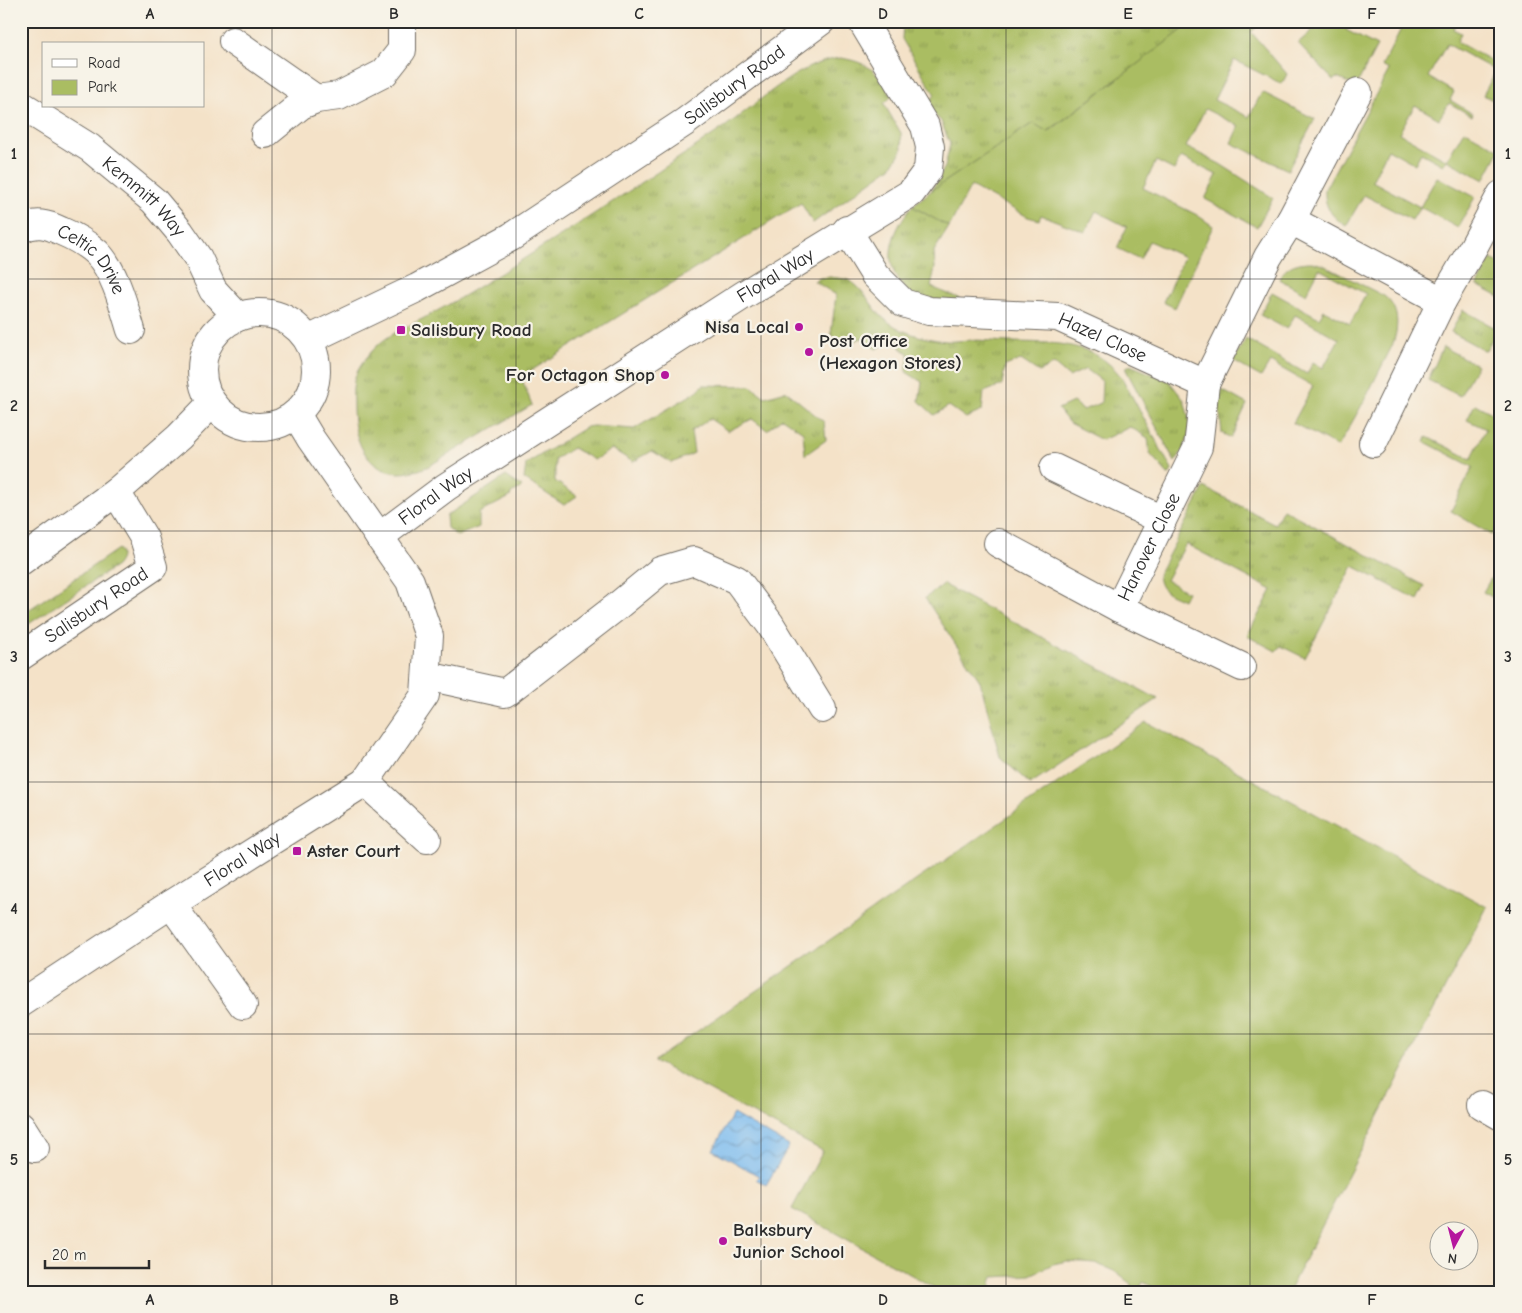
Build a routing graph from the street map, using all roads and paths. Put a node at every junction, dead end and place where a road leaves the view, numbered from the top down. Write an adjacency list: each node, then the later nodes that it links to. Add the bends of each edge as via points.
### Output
1 (402, 21): 6 (street, via 402,50 384,73 339,96)
2 (821, 21): 16 (street, Salisbury Road, via 685,122 511,237 417,288)
3 (862, 21): 12 (street, Floral Way, via 925,126 930,147 928,170 911,193)
4 (233, 41): 6 (street)
5 (1358, 92): 10 (street)
6 (316, 99): 8 (street, via 301,105)
7 (21, 105): 14 (street, Kemmitt Way, via 90,148 154,201 198,258 212,290)
8 (265, 134)
9 (1501, 195): 13 (street)
10 (1291, 220): 13 (street); 17 (street, via 1268,257)
11 (21, 229): 15 (street, Celtic Drive, via 30,224 46,224 73,236 97,254 112,276)
12 (847, 230): 17 (street, Hazel Close, via 875,274 902,303 929,311 1058,317); 24 (street, Floral Way, via 446,487)
13 (1442, 301): 20 (street)
14 (238, 317): 16 (street, via 268,313 295,325); 18 (street, via 223,326 204,354 205,388)
15 (131, 330)
16 (308, 340): 19 (street, via 316,362 316,380 307,401)
17 (1205, 384): 23 (street, Hanover Close, via 1198,447)
18 (212, 402): 19 (street, via 223,414 252,426 268,427); 22 (street, via 179,438)
19 (296, 414): 24 (street, Floral Way)
20 (1372, 443)
21 (1054, 468): 23 (street)
22 (116, 492): 26 (street); 28 (street, Salisbury Road, via 144,538 153,567)
23 (1162, 520): 27 (street, Hanover Close)
24 (379, 537): 30 (street, Floral Way, via 410,581 429,636)
25 (998, 543): 27 (street)
26 (21, 561)
27 (1118, 608): 29 (street, Hanover Close)
28 (21, 656)
29 (1242, 667)
30 (427, 676): 31 (street, via 504,693 660,571 694,561 737,580 770,624); 32 (street, Floral Way, via 425,695)
31 (822, 710)
32 (365, 782): 33 (street); 34 (street, Floral Way)
33 (427, 839)
34 (171, 904): 35 (street, Floral Way); 36 (street)
35 (21, 1003)
36 (243, 1005)

